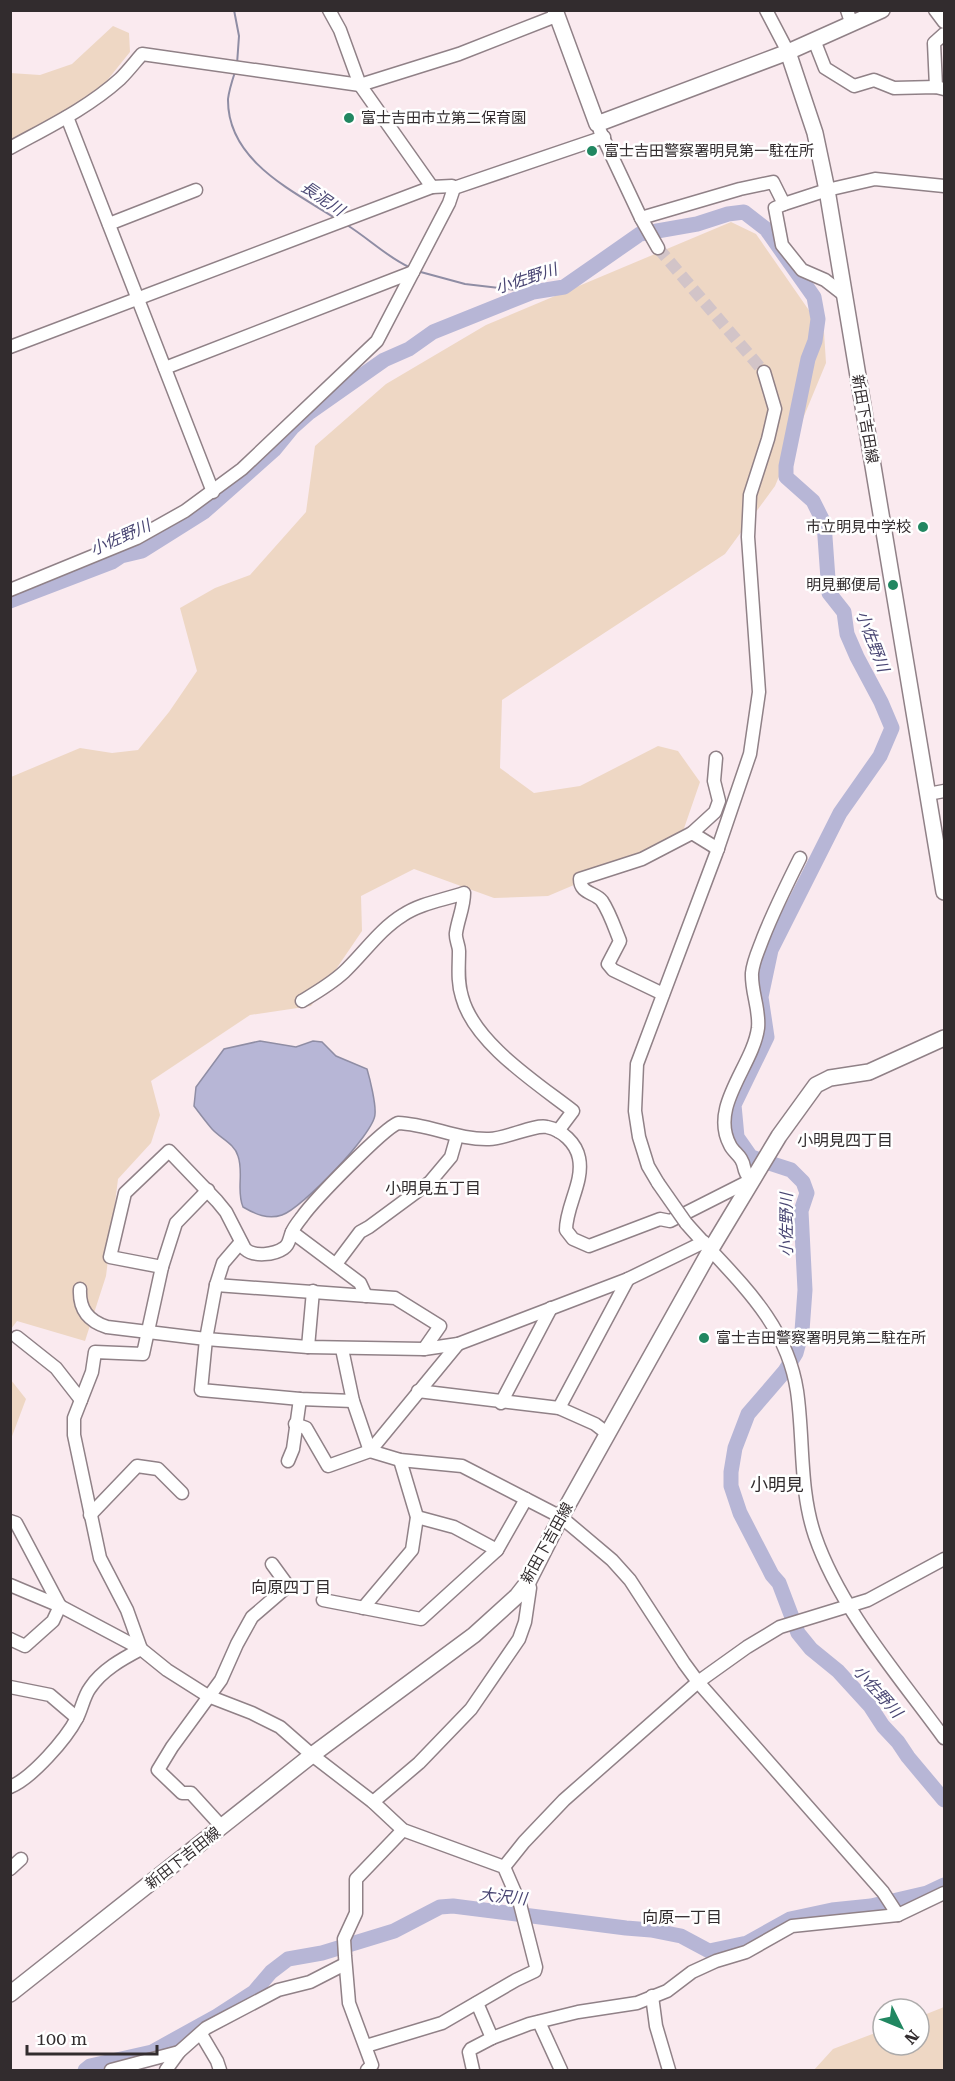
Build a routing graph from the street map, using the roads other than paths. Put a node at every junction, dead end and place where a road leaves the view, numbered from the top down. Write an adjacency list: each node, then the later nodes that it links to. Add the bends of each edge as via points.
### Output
1 (329, 10): 11 (street)
2 (766, 10): 10 (street)
3 (882, 10): 6 (main road)
4 (936, 10): 7 (street)
5 (556, 13): 11 (street, via 459,54); 14 (main road)
6 (849, 16): 9 (main road)
7 (945, 22)
8 (945, 34): 12 (street, via 934,43)
9 (814, 40): 10 (main road); 12 (street, via 825,68 854,86 874,80 894,88)
10 (788, 52): 14 (main road); 20 (main road, 新田下吉田線)
11 (360, 85): 13 (street, via 142,54 121,78); 17 (street)
12 (940, 88)
13 (67, 117): 15 (street); 23 (street)
14 (600, 131): 18 (street); 22 (street)
15 (10, 148)
16 (945, 186): 20 (street, via 875,179)
17 (432, 187): 18 (street); 27 (street)
18 (454, 188): 25 (street)
19 (196, 190): 23 (street)
20 (827, 190): 21 (street); 26 (main road, 新田下吉田線)
21 (784, 204): 22 (street, via 773,182); 26 (street, via 775,208 782,245 802,270)
22 (641, 218): 24 (street)
23 (109, 224): 27 (street)
24 (656, 244)
25 (412, 272): 29 (street); 31 (street, via 377,340)
26 (843, 294): 35 (main road, 新田下吉田線)
27 (138, 298): 28 (street); 29 (street)
28 (10, 347)
29 (165, 368): 31 (street)
30 (764, 372): 37 (street, via 775,409 750,495 748,537 759,692 750,754)
31 (213, 492): 32 (street, via 137,538)
32 (10, 590)
33 (716, 759): 36 (street, via 714,781 719,801 714,812)
34 (945, 790): 35 (street)
35 (928, 794): 39 (main road, 新田下吉田線)
36 (692, 833): 37 (street); 40 (street, via 642,858 580,879 586,892 601,900 620,942 608,964)
37 (718, 849): 40 (street)
38 (800, 858): 45 (street, via 756,955 752,991 758,1029 725,1106 729,1144 743,1161 743,1171)
39 (945, 892)
40 (663, 994): 49 (street, bridge, via 637,1064 635,1111 639,1137 658,1183 686,1223)
41 (302, 1001): 43 (street, via 327,987 403,915 464,892 456,935 462,999 474,1023 495,1047 573,1111)
42 (945, 1038): 45 (main road, 新田下吉田線, via 869,1072 831,1078 816,1085)
43 (558, 1131): 44 (street, via 545,1126 492,1139); 45 (street, via 575,1147 580,1163 566,1230 573,1239 589,1246 660,1219 670,1221)
44 (458, 1136): 47 (street, via 401,1123 393,1125 318,1198); 50 (street, via 451,1157 430,1182 360,1232)
45 (753, 1178): 49 (main road, 新田下吉田線)
46 (208, 1191): 48 (street, via 226,1212); 51 (street, via 176,1222); 51 (street, via 169,1151 124,1193 110,1257)
47 (292, 1232): 48 (street, via 285,1248 269,1253 249,1252); 50 (street)
48 (241, 1242): 53 (street, via 223,1263)
49 (708, 1245): 52 (street); 72 (main road, 新田下吉田線); 89 (street, via 752,1294 773,1325 787,1357 797,1389 806,1497 814,1533)
50 (336, 1264): 56 (street, via 360,1284)
51 (162, 1267): 58 (street)
52 (628, 1279): 57 (street); 70 (street)
53 (216, 1285): 55 (street); 60 (street)
54 (80, 1289): 58 (street, via 82,1308 97,1323)
55 (313, 1291): 56 (street); 62 (street)
56 (366, 1296): 64 (street, via 395,1298 440,1326)
57 (551, 1308): 61 (street); 69 (street)
58 (148, 1330): 60 (street); 67 (street, via 143,1354 94,1352 92,1372)
59 (17, 1337): 67 (street, via 56,1368)
60 (206, 1339): 62 (street); 66 (street, via 201,1390)
61 (458, 1344): 64 (street); 65 (street)
62 (308, 1347): 63 (street)
63 (342, 1348): 64 (street); 68 (street)
64 (424, 1349)
65 (418, 1391): 69 (street); 73 (street)
66 (300, 1399): 68 (street); 71 (street)
67 (81, 1400): 78 (street, via 73,1426)
68 (353, 1401): 73 (street)
69 (501, 1403): 70 (street)
70 (559, 1408): 72 (street)
71 (296, 1424): 73 (street, via 306,1428 328,1467); 75 (street)
72 (608, 1434): 80 (main road, 新田下吉田線)
73 (370, 1451): 74 (street)
74 (400, 1460): 77 (street, via 462,1466); 79 (street)
75 (288, 1461)
76 (182, 1493): 78 (street, via 158,1469 136,1466)
77 (526, 1499): 80 (street); 82 (street)
78 (90, 1515): 92 (street, via 100,1558 127,1610)
79 (417, 1517): 82 (street, via 454,1527); 90 (street, via 412,1550)
80 (561, 1517): 85 (main road, 新田下吉田線); 93 (street, via 630,1580)
81 (10, 1521): 88 (street, via 16,1523)
82 (497, 1550): 90 (street, via 421,1619)
83 (945, 1559): 89 (street, via 868,1600)
84 (272, 1564): 95 (street, via 288,1586 252,1617 221,1680)
85 (528, 1582): 98 (main road, 新田下吉田線, via 474,1635); 100 (street, via 525,1622 519,1639 471,1709)
86 (10, 1585): 88 (street)
87 (323, 1600): 90 (street)
88 (60, 1606): 91 (street, via 53,1621 26,1646); 92 (street)
89 (848, 1606): 93 (street, via 780,1627); 97 (street)
90 (363, 1608)
91 (10, 1639)
92 (141, 1649): 95 (street); 96 (street, via 104,1672 89,1689)
93 (698, 1682): 104 (street, via 564,1800); 107 (street, via 884,1892)
94 (10, 1687): 96 (street, via 50,1695)
95 (208, 1696): 98 (street, via 280,1727); 101 (street, via 158,1770 182,1793 191,1792)
96 (77, 1718): 99 (street, via 59,1745 20,1783)
97 (945, 1738)
98 (312, 1755): 100 (street); 101 (main road, 新田下吉田線)
99 (10, 1787)
100 (373, 1802): 102 (street)
101 (222, 1827): 109 (main road, 新田下吉田線)
102 (403, 1830): 104 (street); 108 (street, via 356,1879 356,1913 344,1939)
103 (21, 1859): 105 (street)
104 (504, 1867): 111 (street, via 520,1904 536,1967)
105 (10, 1869)
106 (945, 1893): 107 (street)
107 (896, 1911): 110 (street, via 792,1926 746,1952 692,1971)
108 (345, 1960): 113 (street, via 310,1982 278,1990); 115 (street, via 349,2003)
109 (10, 1994)
110 (652, 1996): 112 (street); 123 (street)
111 (477, 2003): 114 (street); 115 (street, via 442,2023)
112 (539, 2022): 114 (street); 122 (street)
113 (201, 2034): 116 (street); 119 (street)
114 (492, 2038): 121 (street, via 469,2052)
115 (366, 2046): 120 (street, via 372,2065)
116 (179, 2052): 117 (street); 118 (street)
117 (111, 2070)
118 (166, 2070)
119 (220, 2070)
120 (367, 2070)
121 (473, 2070)
122 (561, 2070)
123 (669, 2070)

